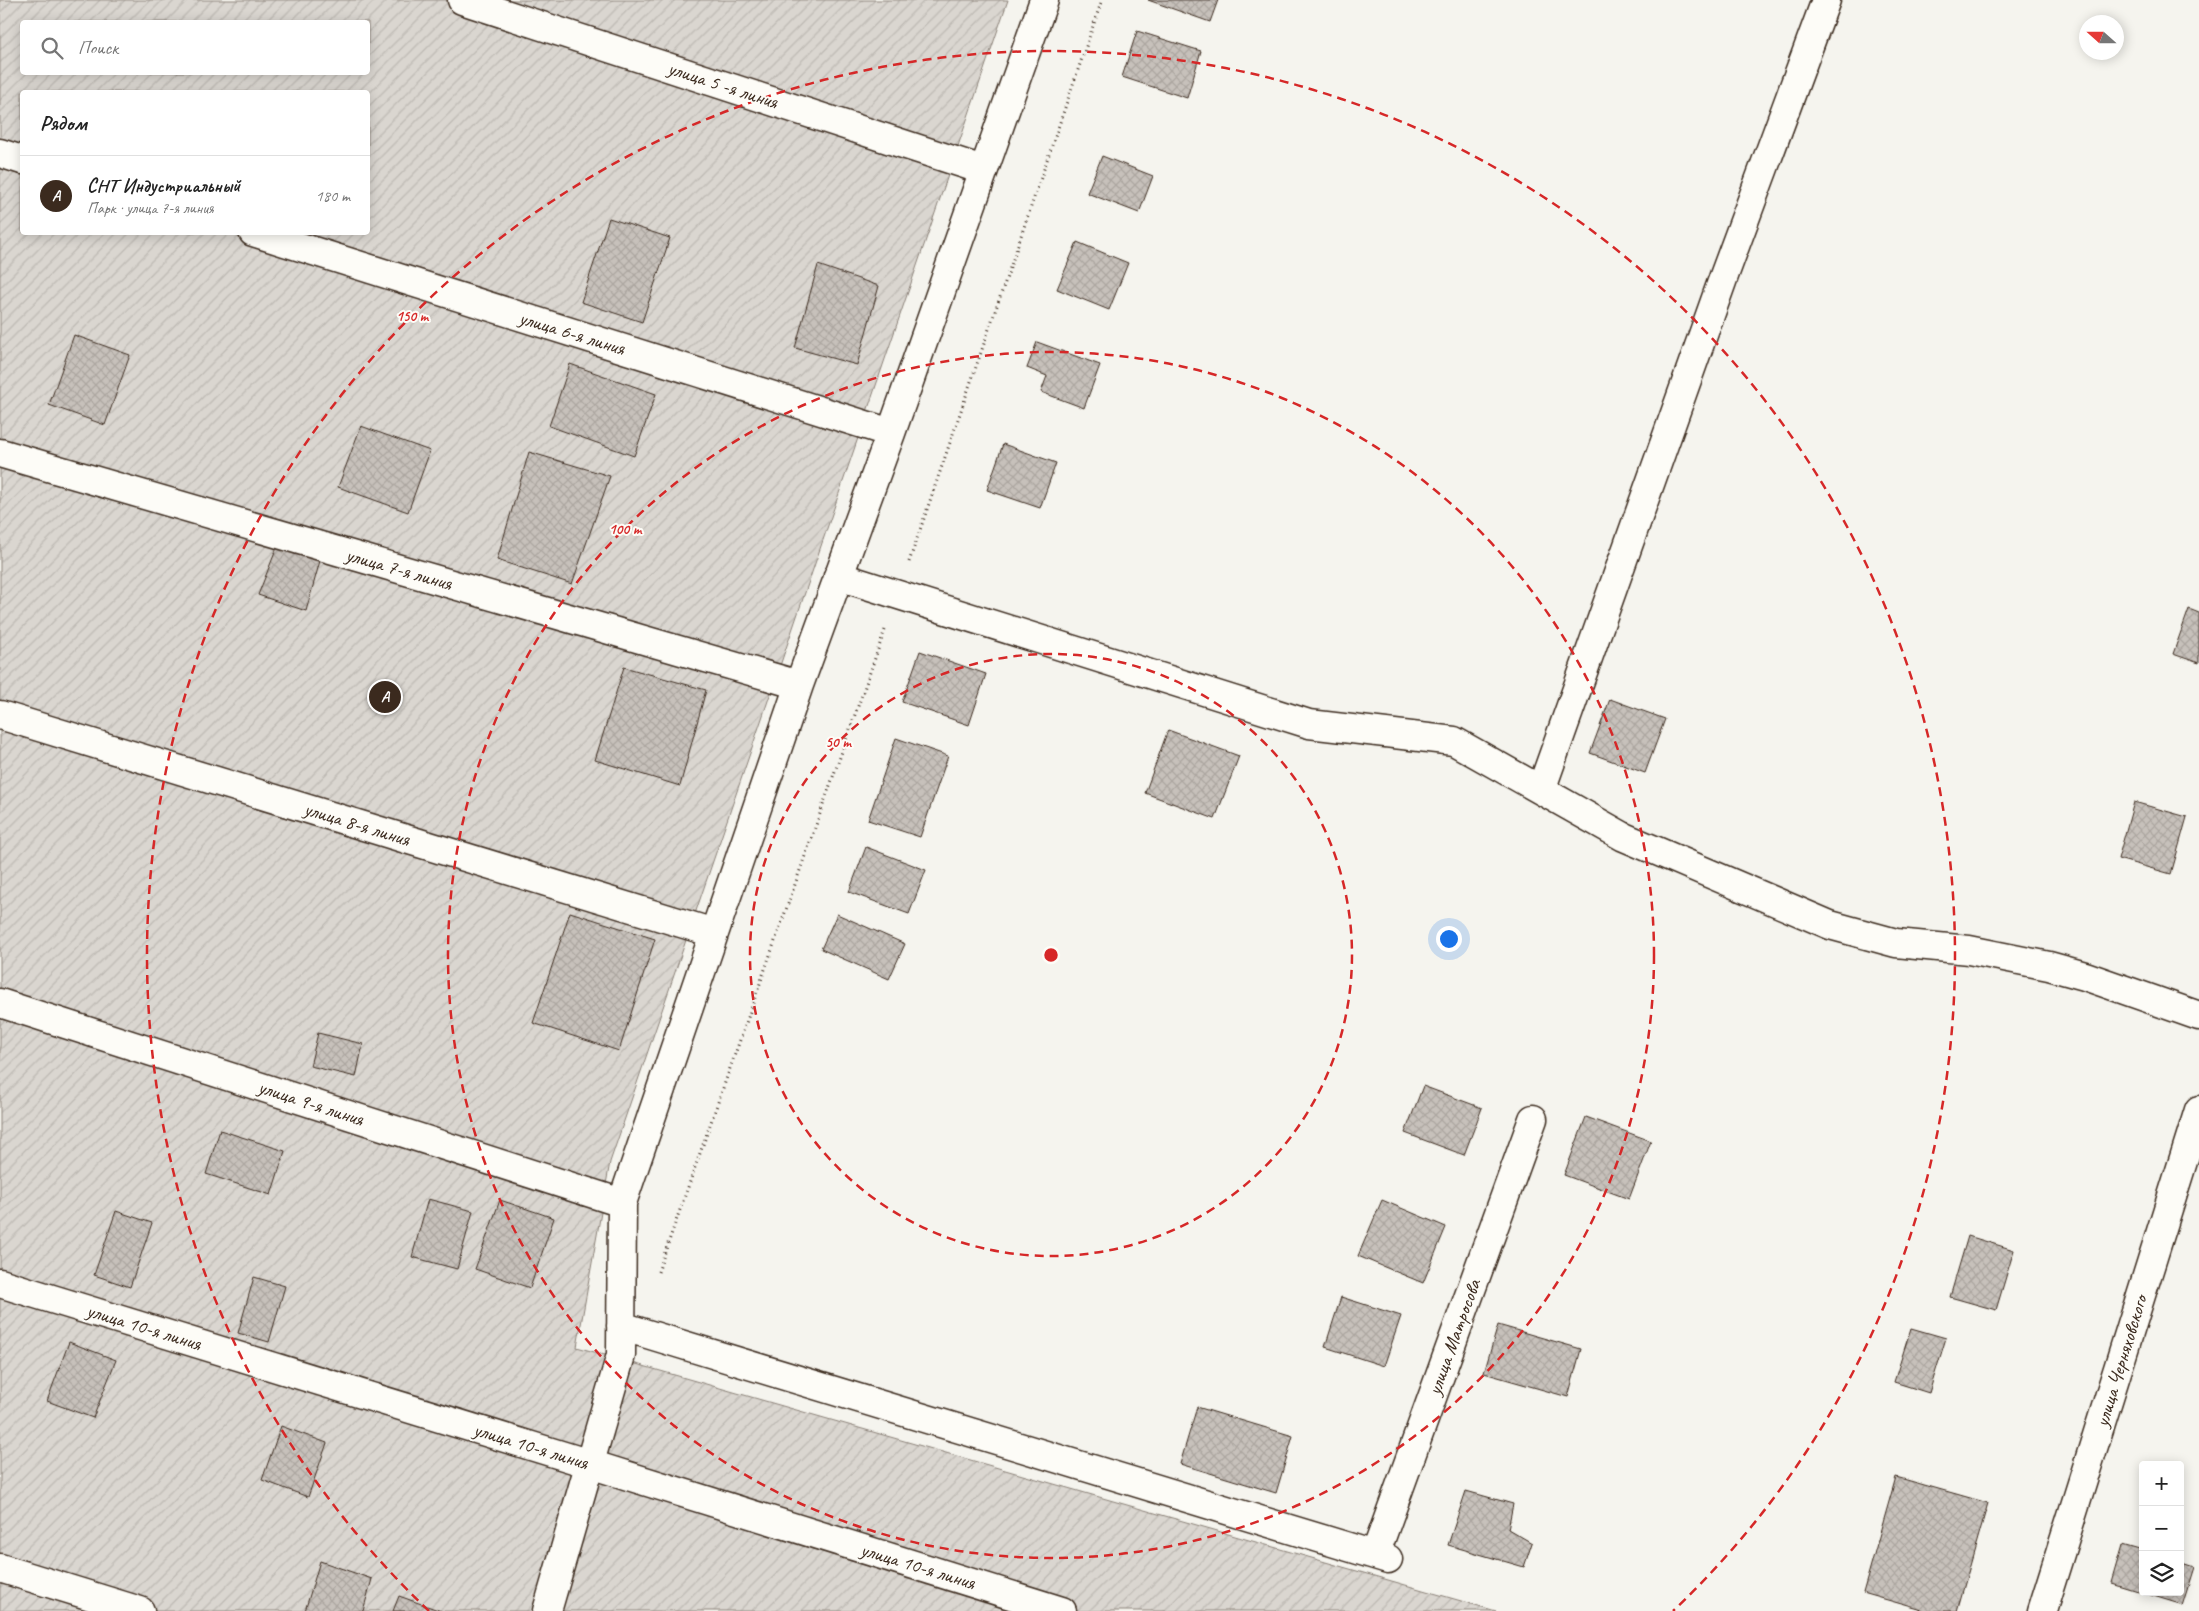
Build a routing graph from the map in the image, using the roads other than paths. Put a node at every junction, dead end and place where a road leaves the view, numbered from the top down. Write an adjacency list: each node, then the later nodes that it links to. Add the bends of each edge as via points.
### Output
1 (462, 0): 6 (street, улица 5 -я линия)
2 (1044, 0): 6 (street)
3 (1826, 0): 13 (street, via 1728,264)
4 (0, 153): 5 (street)
5 (20, 159)
6 (984, 170): 8 (street)
7 (263, 235): 8 (street, улица 6-я линия)
8 (891, 433): 10 (street)
9 (0, 453): 11 (street, улица 7-я линия)
10 (838, 576): 11 (street); 13 (street, via 1309,724 1454,741)
11 (799, 685): 14 (street)
12 (0, 715): 14 (street, улица 8-я линия)
13 (1541, 790): 16 (street, via 1624,837 1830,925 1896,943 1969,950 2049,966)
14 (714, 933): 19 (street)
15 (0, 1004): 19 (street, улица 9-я линия)
16 (2199, 1016)
17 (2199, 1110): 27 (street, улица Черняховского)
18 (1533, 1119): 21 (street, улица Матросова, via 1381,1557)
19 (622, 1203): 21 (street)
20 (0, 1283): 22 (street, улица 10-я линия)
21 (621, 1326): 22 (street, via 621,1354)
22 (590, 1464): 25 (street); 26 (street, улица 10-я линия)
23 (0, 1568): 24 (street)
24 (140, 1611)
25 (547, 1611)
26 (1062, 1611)
27 (2042, 1611)

